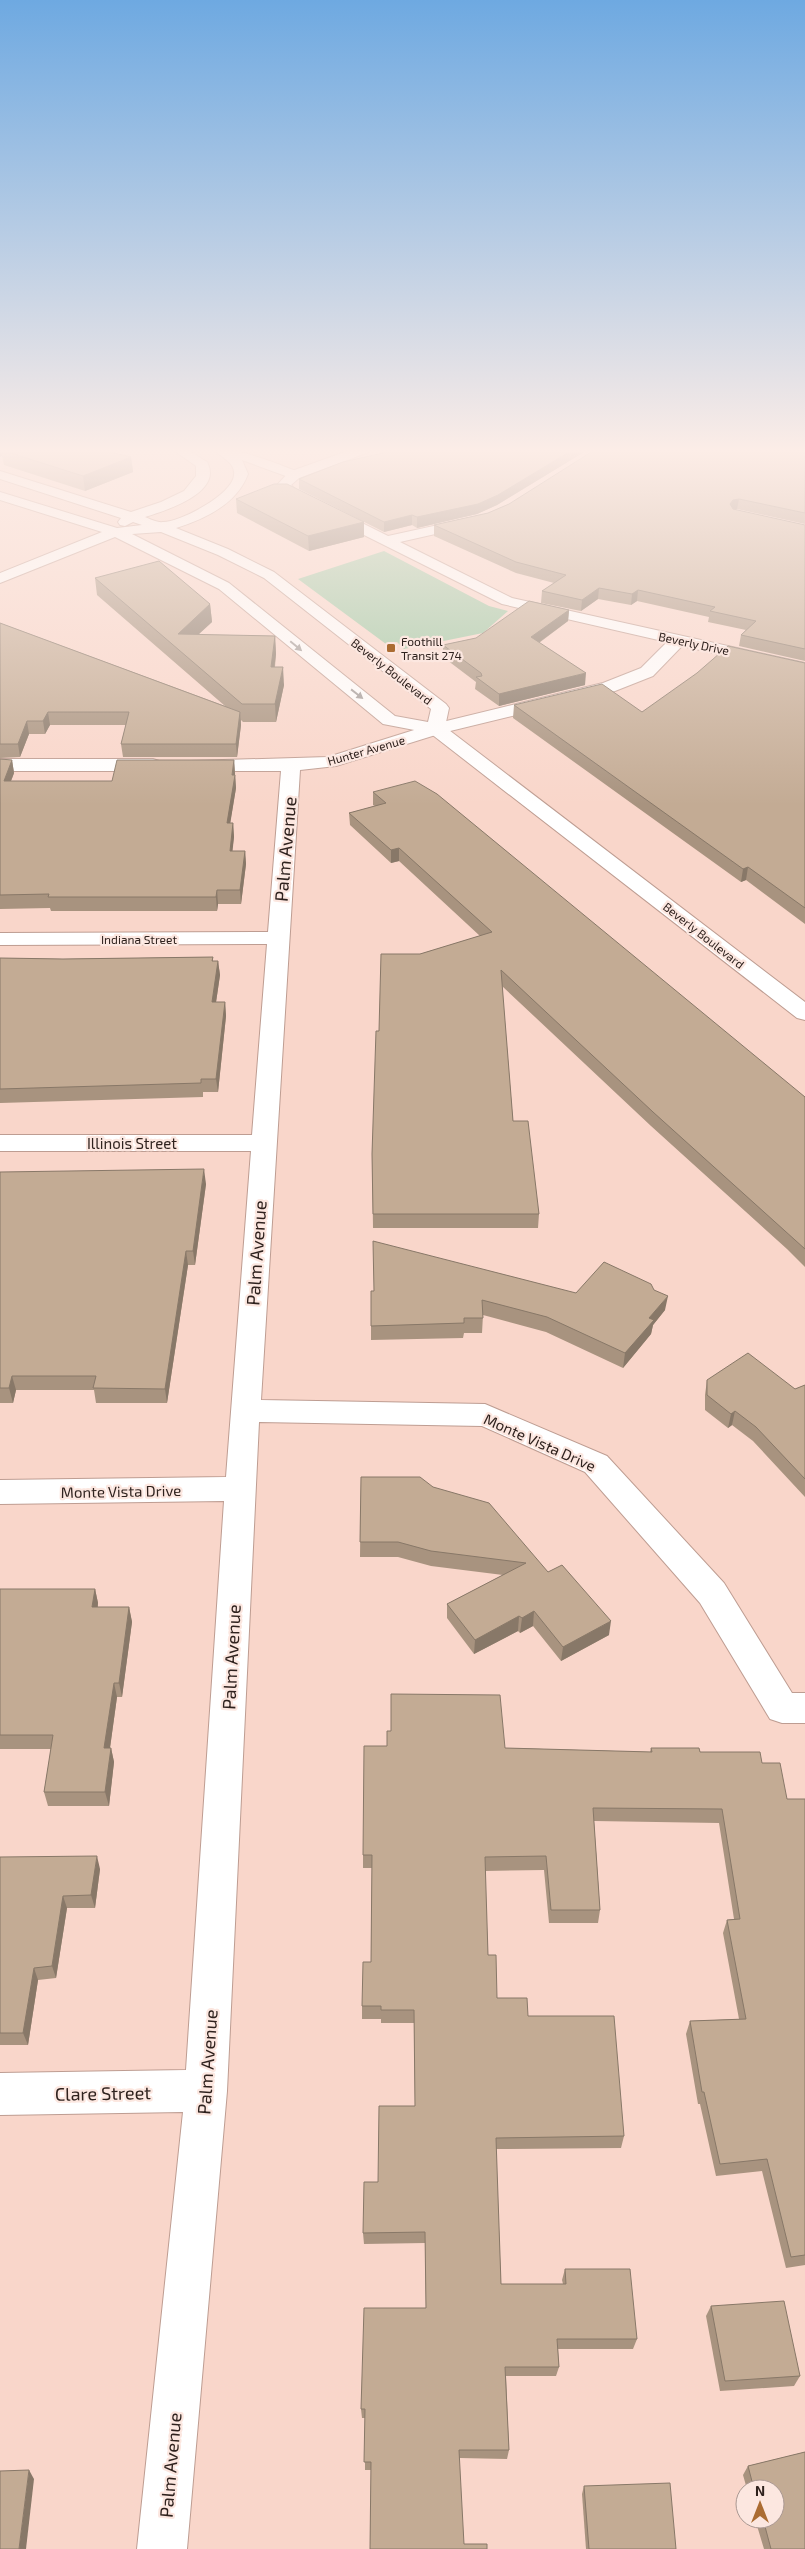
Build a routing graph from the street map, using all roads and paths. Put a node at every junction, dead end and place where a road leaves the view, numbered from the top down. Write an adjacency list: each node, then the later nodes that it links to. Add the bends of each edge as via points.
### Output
1 (25, 568): 5 (street)
2 (188, 568): 8 (street, Beverly Boulevard, one-way to 8, via 224,586 389,720)
3 (254, 568): 8 (street, Beverly Boulevard, via 268,575 440,708)
4 (441, 568): 6 (street, Beverly Drive, via 530,608)
5 (0, 578)
6 (679, 640): 7 (street, Beverly Drive); 8 (street, Hunter Avenue, via 646,672 608,688)
7 (805, 668)
8 (436, 730): 10 (street, Hunter Avenue, via 330,762); 13 (street, Beverly Boulevard)
9 (0, 765): 10 (street, Hunter Avenue)
10 (291, 765): 11 (street, Palm Avenue)
11 (277, 938): 12 (street, Indiana Street); 15 (street, Palm Avenue)
12 (0, 939)
13 (805, 1013)
14 (0, 1143): 15 (street, Illinois Street)
15 (264, 1143): 16 (street, Palm Avenue)
16 (245, 1411): 17 (street, Palm Avenue); 19 (street, Monte Vista Drive, via 485,1414 596,1464 712,1593 782,1708)
17 (241, 1490): 18 (street, Monte Vista Drive); 20 (street, Palm Avenue)
18 (0, 1492)
19 (805, 1708)
20 (206, 2091): 21 (street, Clare Street); 22 (street, Palm Avenue)
21 (0, 2094)
22 (162, 2549)

